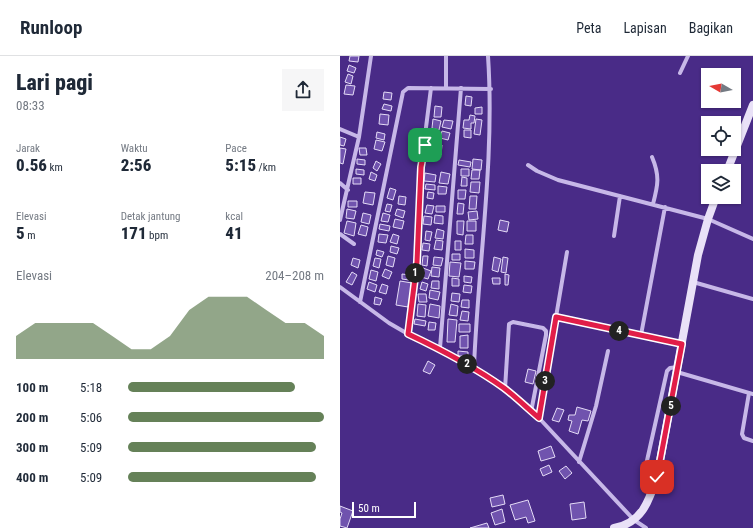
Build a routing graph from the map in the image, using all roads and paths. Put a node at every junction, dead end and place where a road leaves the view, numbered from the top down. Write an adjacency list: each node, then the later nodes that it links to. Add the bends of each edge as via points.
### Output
1 (371, 56): 12 (street)
2 (446, 56): 7 (street)
3 (488, 56): 9 (street)
4 (688, 56): 5 (street)
5 (680, 73)
6 (431, 88): 7 (street); 32 (street, via 408,88 403,92); 34 (street, via 421,167 417,262)
7 (446, 88): 8 (street)
8 (462, 88): 9 (street); 37 (street)
9 (491, 89): 39 (street, via 489,160)
10 (753, 105): 14 (street)
11 (340, 129): 12 (street)
12 (359, 137): 17 (street)
13 (652, 157): 19 (street, via 658,176)
14 (730, 164)
15 (528, 165): 18 (street, via 558,180)
16 (340, 183): 17 (street)
17 (348, 190): 23 (street)
18 (620, 196): 19 (street); 25 (street)
19 (653, 204): 21 (street)
20 (713, 204): 22 (street)
21 (665, 207): 22 (street); 35 (street)
22 (708, 218): 26 (street); 29 (street)
23 (340, 220)
24 (340, 234): 27 (street)
25 (614, 236)
26 (753, 239)
27 (354, 244)
28 (567, 252): 33 (street)
29 (693, 282): 31 (street); 36 (street)
30 (340, 287): 32 (street)
31 (753, 299)
32 (360, 302): 34 (street)
33 (556, 317): 35 (street); 44 (street)
34 (408, 334): 37 (street)
35 (641, 336): 36 (street)
36 (682, 344): 40 (street)
37 (440, 348): 39 (street)
38 (608, 351): 46 (street, via 596,406)
39 (474, 368): 41 (street)
40 (678, 369): 42 (street); 47 (street, via 657,477); 47 (street, via 670,368 667,371 642,483 643,488)
41 (505, 389): 43 (street); 43 (street, via 509,324 514,322 543,328 546,335)
42 (751, 393): 45 (street, via 742,434 744,438)
43 (531, 412): 44 (street)
44 (539, 418): 46 (street)
45 (753, 441)
46 (579, 462): 48 (street)
47 (651, 493): 48 (street, via 648,503)
48 (634, 520): 49 (street); 50 (street)
49 (614, 528)
50 (646, 528)

